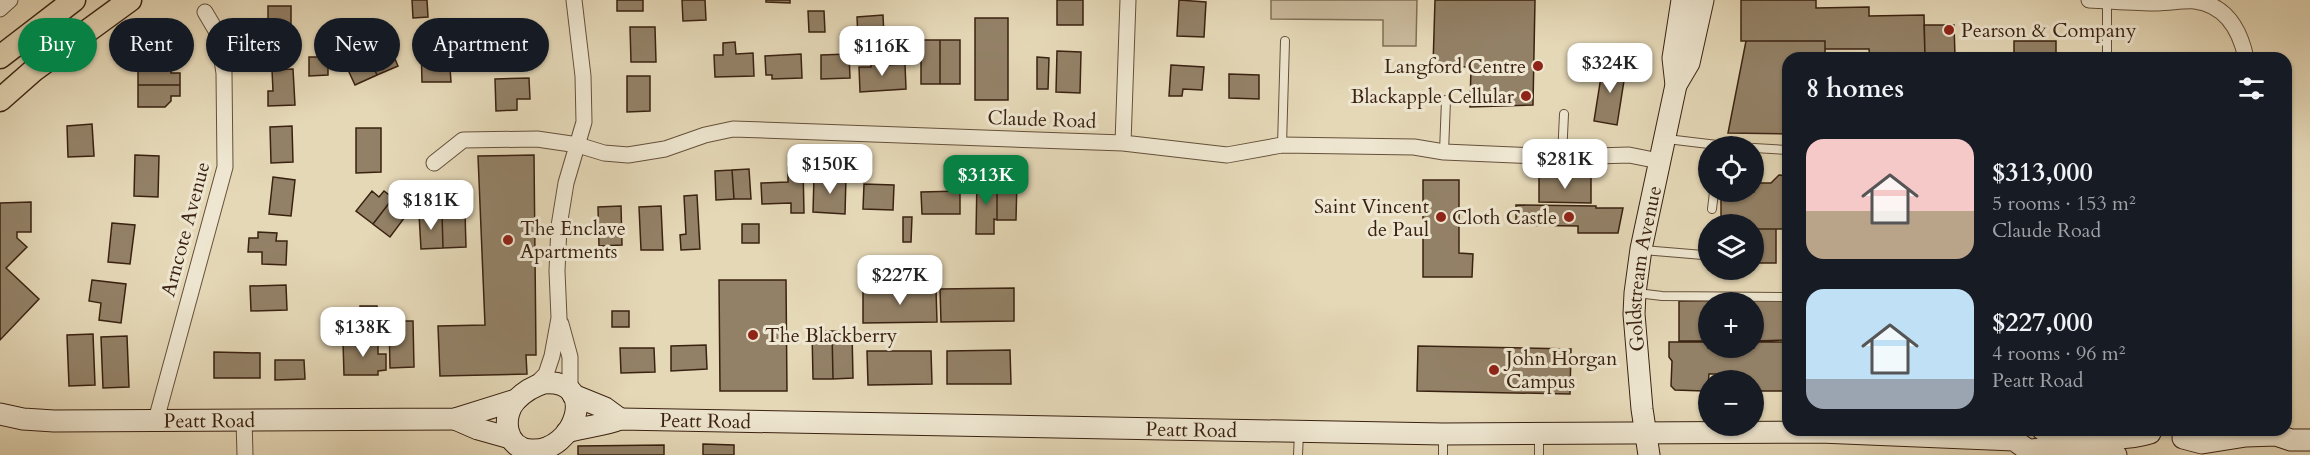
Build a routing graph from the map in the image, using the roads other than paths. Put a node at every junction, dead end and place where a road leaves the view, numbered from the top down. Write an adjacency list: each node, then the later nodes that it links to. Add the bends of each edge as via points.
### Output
1 (10, 0): 10 (street)
2 (74, 0): 15 (main road)
3 (129, 0): 17 (main road)
4 (574, 0): 23 (street, via 583,76 584,122)
5 (1128, 0): 21 (street)
6 (1682, 0): 16 (street, Goldstream Avenue, via 1673,58)
7 (1703, 0): 16 (street, Goldstream Avenue, via 1689,63)
8 (2089, 0): 9 (street)
9 (2107, 1): 13 (lane); 14 (street, via 2208,4 2230,18)
10 (0, 9)
11 (204, 12): 45 (street, Arncote Avenue, via 218,34 224,73 225,167)
12 (1285, 41): 24 (lane)
13 (2107, 52)
14 (2244, 52)
15 (0, 57)
16 (1676, 86): 20 (street, Goldstream Avenue)
17 (0, 100)
18 (1446, 100): 27 (lane)
19 (1564, 114): 28 (lane)
20 (1663, 139): 22 (lane); 29 (street, Goldstream Avenue)
21 (1123, 143): 23 (street, Claude Road, via 733,129 665,149 628,155); 24 (street, Claude Road, via 1227,155)
22 (1698, 144)
23 (578, 145): 30 (street, Claude Road, via 537,139 463,140); 37 (street, via 566,183 559,226)
24 (1282, 145): 27 (street, Claude Road, via 1414,147)
25 (1764, 149): 26 (lane)
26 (1782, 150)
27 (1444, 152): 28 (street, Claude Road)
28 (1562, 157): 29 (street, Claude Road, via 1629,155)
29 (1659, 161): 33 (street, Goldstream Avenue)
30 (434, 163)
31 (1713, 202): 32 (lane)
32 (1712, 209)
33 (1641, 249): 34 (lane); 35 (street, Goldstream Avenue)
34 (1698, 255)
35 (1635, 293): 36 (lane); 58 (street, Goldstream Avenue)
36 (1782, 297)
37 (559, 318): 38 (street, via 546,374); 39 (street, via 570,357)
38 (534, 386): 39 (street, via 554,382); 40 (street)
39 (572, 392): 44 (street, Peatt Road); 55 (street, via 577,415)
40 (516, 400): 43 (street, Peatt Road); 60 (street, via 508,419)
41 (0, 414): 45 (street, Peatt Road, via 54,422)
42 (244, 419): 43 (street, Peatt Road); 45 (street, Peatt Road); 61 (street)
43 (455, 419): 60 (street, Peatt Road)
44 (620, 419): 46 (street, Peatt Road); 55 (street, Peatt Road, via 606,425 583,426)
45 (156, 420)
46 (1299, 431): 56 (street, Peatt Road); 62 (lane)
47 (1782, 434): 58 (street, Peatt Road)
48 (2021, 436): 59 (street, Peatt Road, via 2028,450)
49 (2059, 436): 59 (street, Peatt Road)
50 (2093, 436): 53 (street, Peatt Road)
51 (2233, 436): 54 (street, via 2202,443)
52 (2285, 436): 64 (street, via 2277,445 2248,446)
53 (2140, 438)
54 (2182, 441)
55 (559, 443): 60 (street, via 538,450)
56 (1443, 445): 57 (street, Peatt Road)
57 (1539, 445): 58 (street, Peatt Road)
58 (1647, 445)
59 (2040, 445): 63 (street, Peatt Road, via 2086,447)
60 (517, 447)
61 (245, 455)
62 (1298, 455)
63 (2116, 455)
64 (2210, 455)

